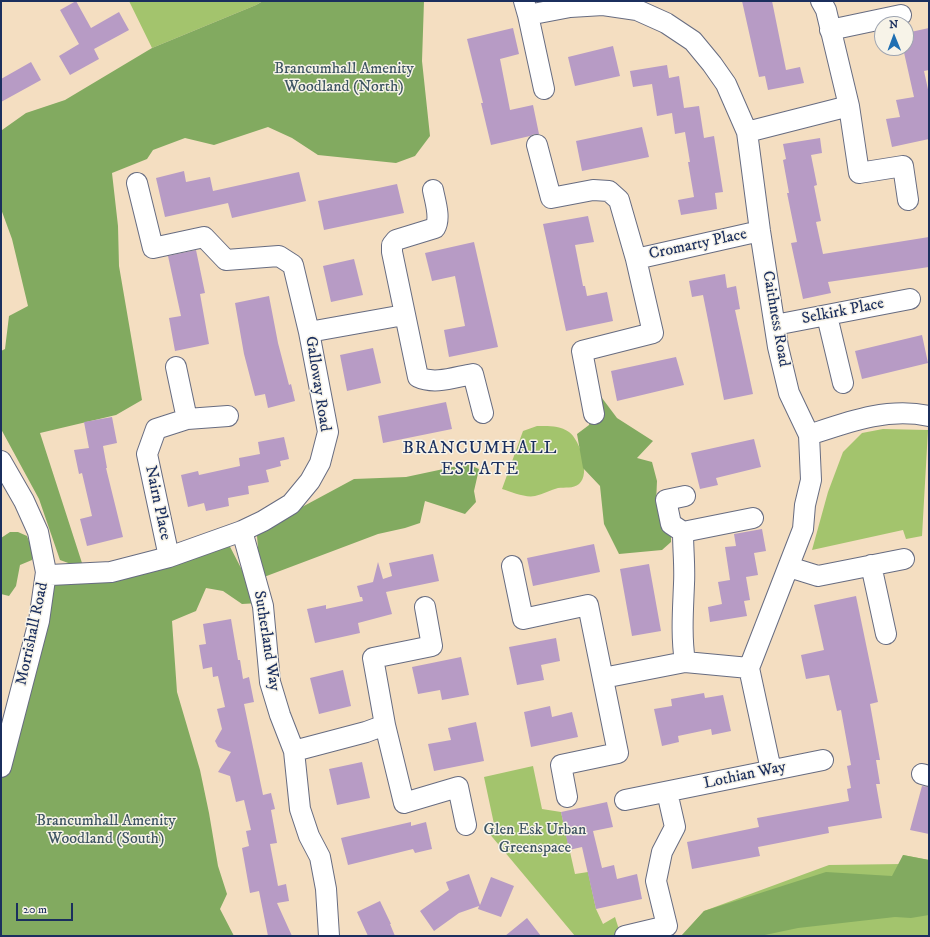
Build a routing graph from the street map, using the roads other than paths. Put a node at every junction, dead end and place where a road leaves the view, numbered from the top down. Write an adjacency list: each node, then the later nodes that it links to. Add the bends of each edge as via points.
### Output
1 (821, 1): 4 (street, via 826,10)
2 (526, 8): 5 (street, Caithness Road); 7 (street, Caithness Road, via 603,5 637,10 666,23 693,41 712,64 726,84)
3 (901, 15): 4 (street)
4 (830, 30): 6 (street)
5 (544, 89)
6 (849, 106): 7 (street); 11 (street, via 860,173 903,166)
7 (748, 132): 12 (street, Caithness Road)
8 (537, 145): 13 (street, Cromarty Place, via 551,198 593,190 610,191 619,200)
9 (137, 183): 18 (street, Galloway Road, via 153,248 204,237 226,260 279,256 293,265)
10 (433, 190): 15 (street, via 438,224 435,228 396,240 392,245 393,263)
11 (908, 200)
12 (760, 232): 13 (street, Cromarty Place); 17 (street, Caithness Road)
13 (636, 259): 22 (street, Cromarty Place, via 653,333 582,351)
14 (910, 299): 16 (street, Selkirk Place)
15 (404, 315): 18 (street); 21 (street, via 418,377 438,381 473,374)
16 (827, 316): 17 (street, Selkirk Place); 20 (street)
17 (775, 325): 26 (street, Caithness Road, via 789,394)
18 (308, 332): 30 (street, Galloway Road, via 328,432 320,463 310,481 291,504)
19 (176, 367): 25 (street)
20 (843, 383)
21 (483, 413)
22 (594, 414)
23 (228, 416): 25 (street, Nairn Place)
24 (929, 416): 26 (street, via 886,414 853,420)
25 (188, 419): 32 (street, Nairn Place, via 156,429 147,454)
26 (809, 435): 36 (street, Caithness Road, via 811,480 803,529)
27 (1, 461): 37 (street, Morrishall Road, via 38,532)
28 (685, 496): 31 (street, via 666,500 671,524)
29 (753, 518): 31 (street)
30 (242, 531): 32 (street, Galloway Road); 44 (street, Sutherland Way, via 263,606 270,682)
31 (683, 532): 40 (street)
32 (169, 557): 37 (street, Galloway Road, via 111,572 50,575)
33 (904, 559): 34 (street)
34 (871, 565): 36 (street, via 818,576); 39 (street)
35 (512, 566): 42 (street, via 523,619 588,605)
36 (789, 567): 41 (street, Caithness Road)
37 (46, 572): 45 (street, Morrishall Road, via 39,622)
38 (425, 607): 43 (street, via 432,646 373,658)
39 (886, 634)
40 (685, 662): 41 (street); 42 (street)
41 (749, 668): 47 (street)
42 (603, 678): 49 (street, via 618,753 561,765)
43 (385, 725): 44 (street); 51 (street, via 404,803 458,788)
44 (294, 751): 52 (street, Sutherland Way, via 300,809 309,836 320,857 326,889)
45 (2, 760)
46 (823, 760): 47 (street, Lothian Way)
47 (771, 770): 48 (street, Lothian Way)
48 (667, 792): 50 (street, Lothian Way); 53 (street, via 675,827 662,852 656,881 666,926)
49 (567, 797)
50 (625, 800)
51 (466, 825)
52 (329, 936)
53 (625, 936)

